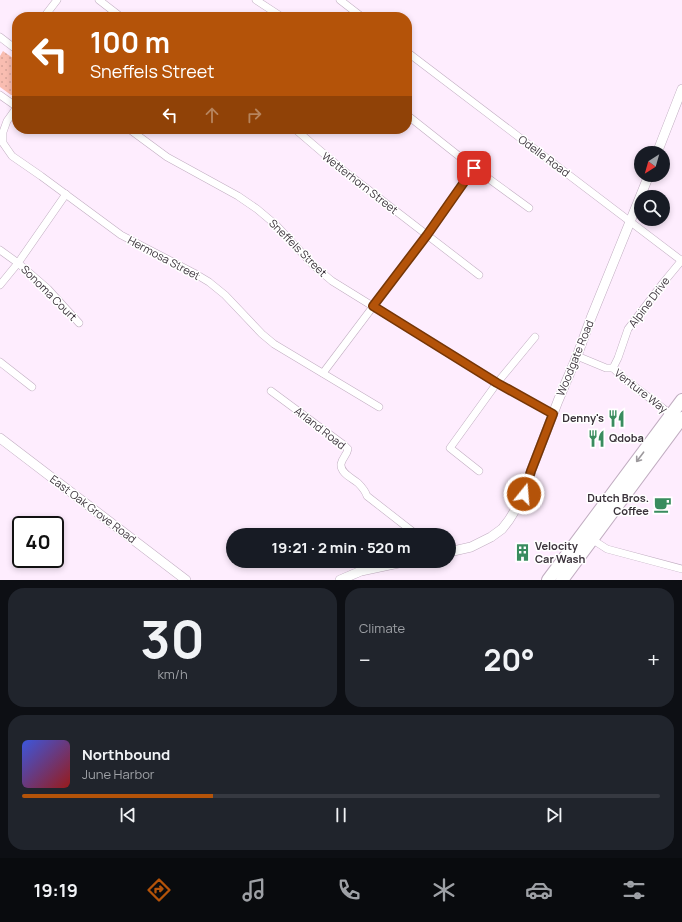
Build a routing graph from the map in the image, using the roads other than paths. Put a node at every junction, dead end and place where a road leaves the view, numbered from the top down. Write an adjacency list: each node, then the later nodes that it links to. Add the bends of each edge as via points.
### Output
1 (57, 0): 5 (street)
2 (99, 0): 6 (street)
3 (256, 0): 7 (street)
4 (340, 0): 8 (street)
5 (48, 12)
6 (115, 12)
7 (274, 12)
8 (356, 12)
9 (0, 37): 10 (street)
10 (12, 46)
11 (412, 56): 24 (street, Odelle Road)
12 (682, 89): 19 (street)
13 (0, 95): 14 (street)
14 (12, 103)
15 (12, 114): 22 (street, Hermosa Street, via 3,132 3,144 12,156)
16 (412, 119): 20 (street)
17 (136, 134): 31 (street, Sneffels Street, via 167,157 257,209 276,225 314,266 332,281)
18 (301, 134): 25 (street, Wetterhorn Street)
19 (660, 146)
20 (474, 168): 23 (street); 25 (street)
21 (646, 182): 24 (street, Woodgate Road)
22 (66, 194): 28 (street); 37 (street, Hermosa Street, via 121,235 209,282 274,344)
23 (529, 208)
24 (630, 221): 27 (street, Odelle Road); 34 (street, Woodgate Road)
25 (427, 235): 29 (street, Wetterhorn Street); 31 (street)
26 (0, 250): 28 (street, Sonoma Court)
27 (682, 261): 36 (street, Alpine Drive, via 628,329)
28 (18, 263): 30 (street); 32 (street, Sonoma Court, via 48,289)
29 (479, 275)
30 (0, 285)
31 (373, 306): 37 (street); 38 (street, Sneffels Street)
32 (79, 323)
33 (535, 337): 38 (street)
34 (577, 356): 36 (street, Venture Way, via 606,368); 43 (street, Woodgate Road)
35 (0, 362): 39 (street)
36 (613, 368): 44 (street, Venture Way)
37 (323, 373): 42 (street, Hermosa Street)
38 (497, 383): 43 (street, Sneffels Street); 46 (street, via 450,448)
39 (32, 387)
40 (271, 391): 47 (street, Arland Road, via 344,445 348,449 341,462 344,473 358,483 367,496)
41 (682, 400): 44 (highway)
42 (379, 407)
43 (553, 414): 49 (street, Woodgate Road, via 524,494 509,520 496,534 481,543)
44 (678, 418): 48 (highway)
45 (0, 438): 52 (street, East Oak Grove Road)
46 (480, 471)
47 (408, 528)
48 (587, 536): 51 (street, via 607,549); 54 (highway); 55 (highway)
49 (456, 551)
50 (375, 568): 53 (street)
51 (682, 569)
52 (186, 580)
53 (340, 580)
54 (548, 580)
55 (562, 580)

